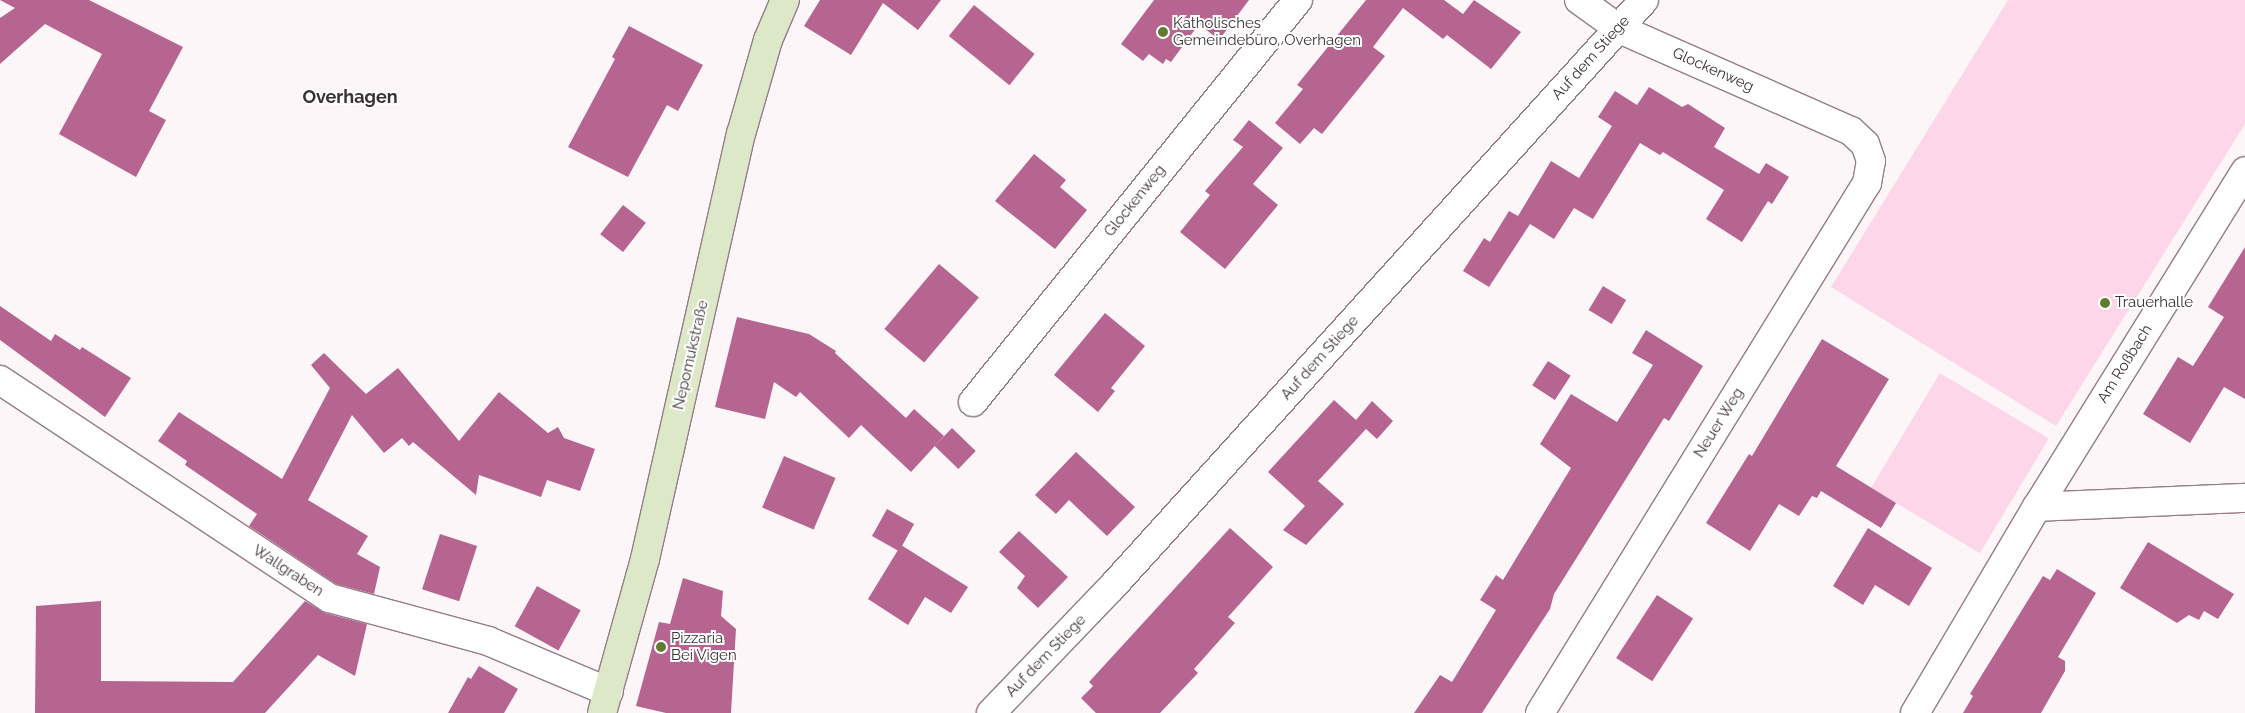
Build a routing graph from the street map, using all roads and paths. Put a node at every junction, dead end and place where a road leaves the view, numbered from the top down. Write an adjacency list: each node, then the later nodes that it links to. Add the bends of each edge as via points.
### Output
1 (785, 0): 12 (main road, Nepomukstraße, via 768,40 741,134 645,559)
2 (1298, 0): 9 (street, Glockenweg)
3 (1579, 0): 5 (street, Glockenweg)
4 (1644, 0): 5 (street, Auf dem Stiege)
5 (1618, 28): 6 (street, Glockenweg); 13 (street, Auf dem Stiege, via 1112,587)
6 (1851, 131): 14 (street, Neuer Weg, via 1865,144 1871,161 1867,183)
7 (2245, 171): 11 (street, Am Roßbach)
8 (0, 380): 12 (street, Wallgraben, via 330,598 488,641)
9 (973, 402)
10 (2245, 498): 11 (street)
11 (2038, 507): 15 (street, Am Roßbach)
12 (606, 702)
13 (991, 713)
14 (1540, 713)
15 (1915, 713)

